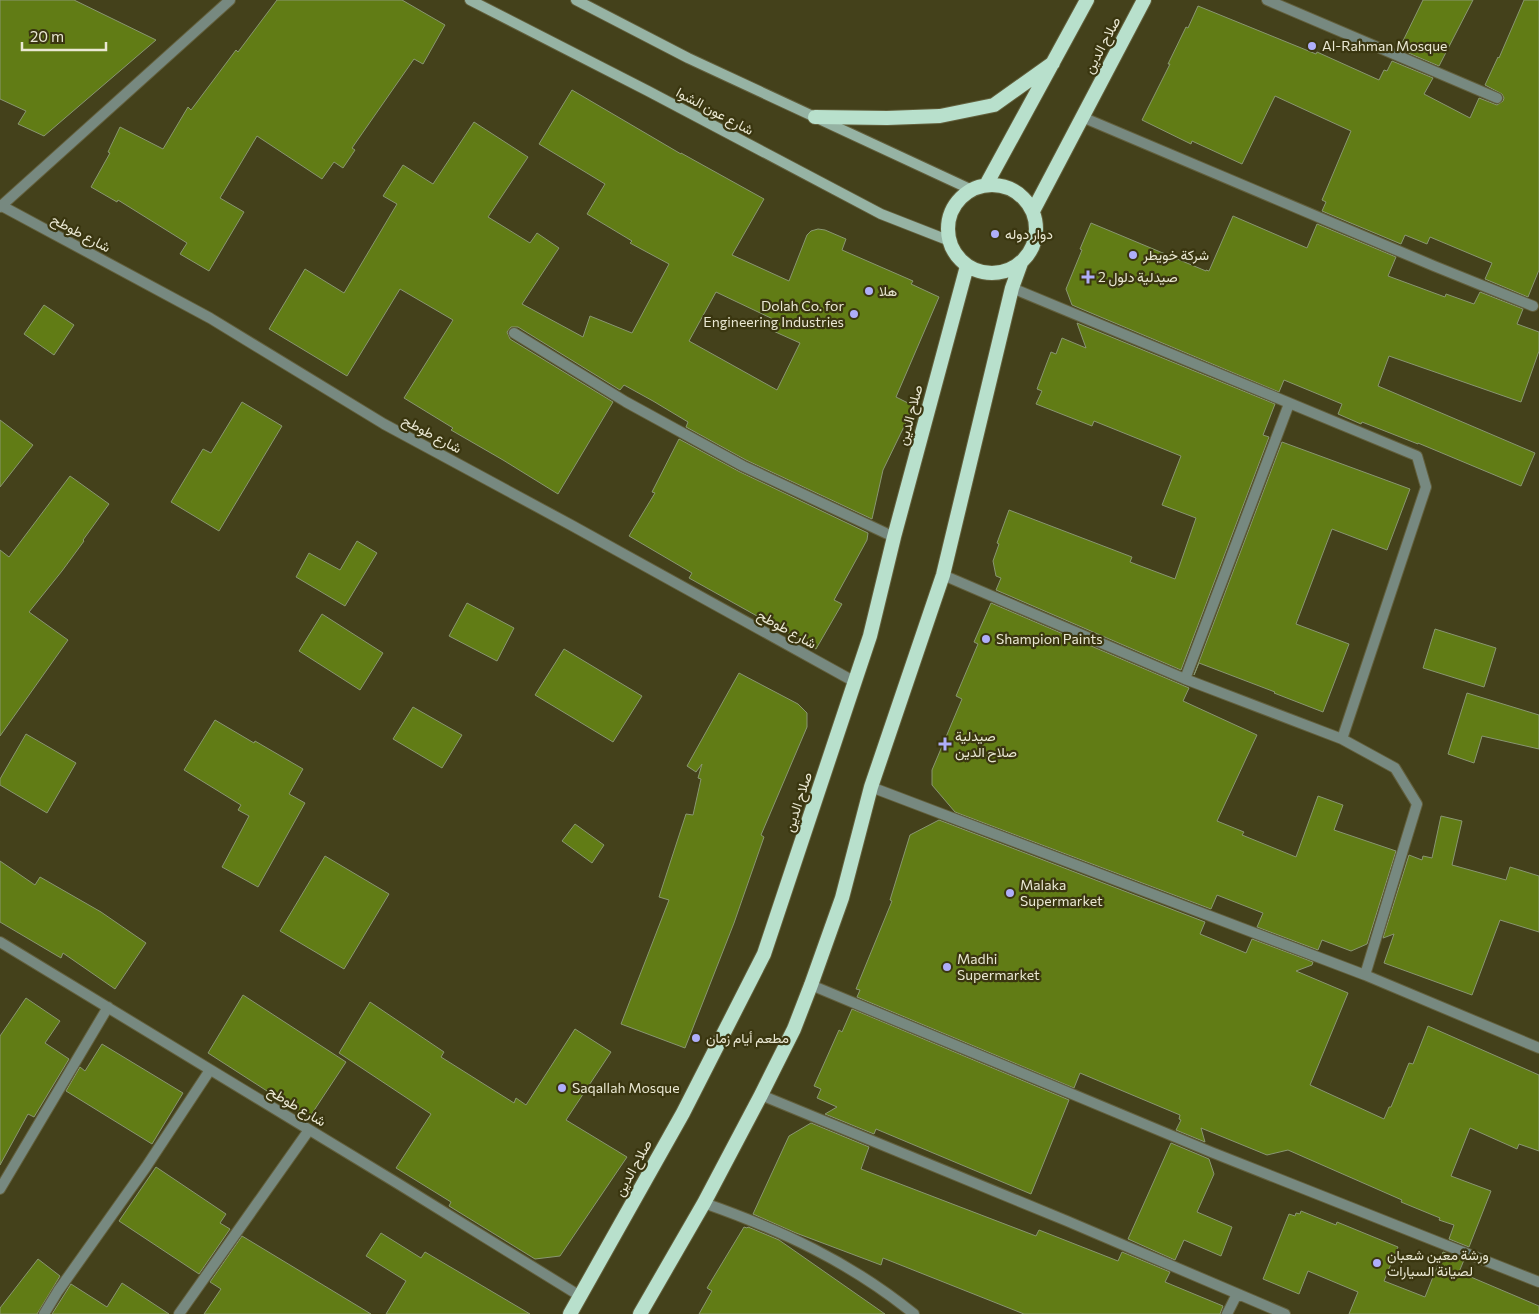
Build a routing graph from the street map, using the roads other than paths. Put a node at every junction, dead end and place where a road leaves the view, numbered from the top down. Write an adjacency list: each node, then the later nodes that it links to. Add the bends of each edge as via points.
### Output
1 (230, 0): 13 (street)
2 (470, 0): 15 (main road, شارع عون الشوا, via 881,214)
3 (576, 0): 9 (main road, via 688,58)
4 (1087, 0): 7 (highway)
5 (1144, 0): 10 (highway, صلاح الدين)
6 (1267, 0): 8 (street)
7 (1053, 63): 9 (highway, via 994,105 940,116); 11 (highway)
8 (1497, 98)
9 (815, 117): 12 (main road)
10 (1082, 117): 14 (highway, صلاح الدين); 19 (street)
11 (986, 186): 12 (highway); 14 (highway, via 1001,186 1015,191)
12 (972, 190): 15 (highway, via 960,199 952,212 948,226)
13 (1, 206): 25 (street, شارع طوطح, via 210,318 384,424)
14 (1033, 211): 16 (highway, via 1036,239)
15 (950, 241): 17 (highway, via 956,255)
16 (1021, 263): 17 (highway, via 995,273); 18 (highway)
17 (967, 266): 22 (highway, صلاح الدين)
18 (1012, 288): 21 (street); 23 (highway)
19 (1534, 306)
20 (514, 333): 22 (street, via 626,402 743,466)
21 (1289, 404): 24 (street); 26 (street, via 1417,456 1426,487)
22 (894, 537): 25 (highway, صلاح الدين, via 870,636)
23 (943, 575): 24 (street); 27 (highway)
24 (1185, 678): 26 (street)
25 (855, 682): 40 (highway, صلاح الدين, via 764,954 683,1113)
26 (1342, 739): 29 (street, via 1395,768 1417,804)
27 (871, 787): 29 (street); 30 (highway, via 842,898)
28 (0, 942): 31 (street, شارع طوطح)
29 (1365, 975): 32 (street)
30 (810, 985): 34 (highway, via 794,1029); 38 (street, via 1211,1152)
31 (108, 1007): 33 (street, شارع طوطح); 36 (street)
32 (1539, 1048)
33 (210, 1070): 35 (street, شارع طوطح); 41 (street)
34 (761, 1096): 37 (highway); 39 (street)
35 (309, 1130): 40 (street, شارع طوطح); 42 (street)
36 (0, 1189)
37 (704, 1203): 44 (highway); 45 (street, via 794,1238 851,1268)
38 (1539, 1282)
39 (1237, 1294): 46 (street); 47 (street)
40 (580, 1296): 43 (highway, صلاح الدين)
41 (44, 1314)
42 (179, 1314)
43 (570, 1314)
44 (640, 1314)
45 (914, 1314)
46 (1227, 1314)
47 (1285, 1314)

